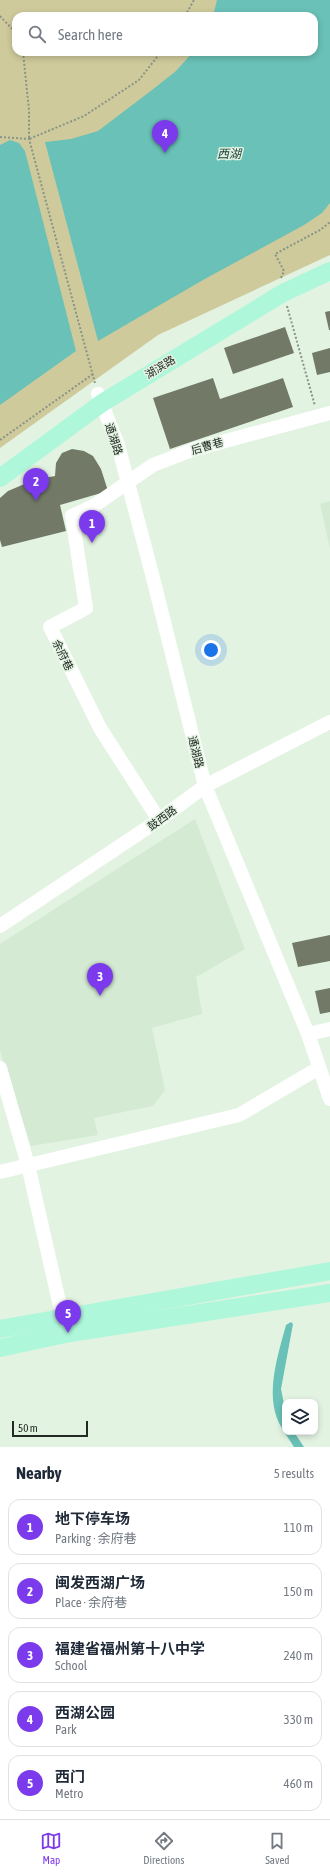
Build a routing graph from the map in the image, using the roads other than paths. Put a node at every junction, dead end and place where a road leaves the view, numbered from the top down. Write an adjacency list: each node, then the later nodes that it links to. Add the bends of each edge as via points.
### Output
1 (330, 259): 3 (main road, 湖滨路, via 303,271)
2 (330, 271): 3 (main road, 湖滨路, via 283,294)
3 (100, 398): 5 (main road, 湖滨路); 6 (main road, 湖滨路); 7 (street, 通湖路, via 118,446)
4 (324, 415): 7 (street, 后曹巷, via 192,450 153,465)
5 (0, 465)
6 (0, 478)
7 (126, 484): 8 (street, 后曹巷); 10 (street, 通湖路, via 152,574)
8 (95, 505): 11 (street, 余府巷, via 72,516 86,608 50,627 100,728)
9 (330, 722): 10 (street, 鼓西路)
10 (204, 786): 11 (street, 鼓西路); 14 (street, 通湖路)
11 (159, 820): 12 (street, 鼓西路)
12 (0, 926)
13 (330, 1029): 14 (street)
14 (308, 1034): 16 (street, 通湖路)
15 (0, 1068): 18 (street)
16 (319, 1068): 17 (street, 通湖路); 18 (street, via 239,1115)
17 (330, 1099)
18 (28, 1166): 19 (street); 22 (street)
19 (0, 1172)
20 (330, 1271): 22 (main road)
21 (330, 1293): 24 (main road, via 70,1333)
22 (63, 1319): 23 (main road)
23 (0, 1329)
24 (0, 1348)

